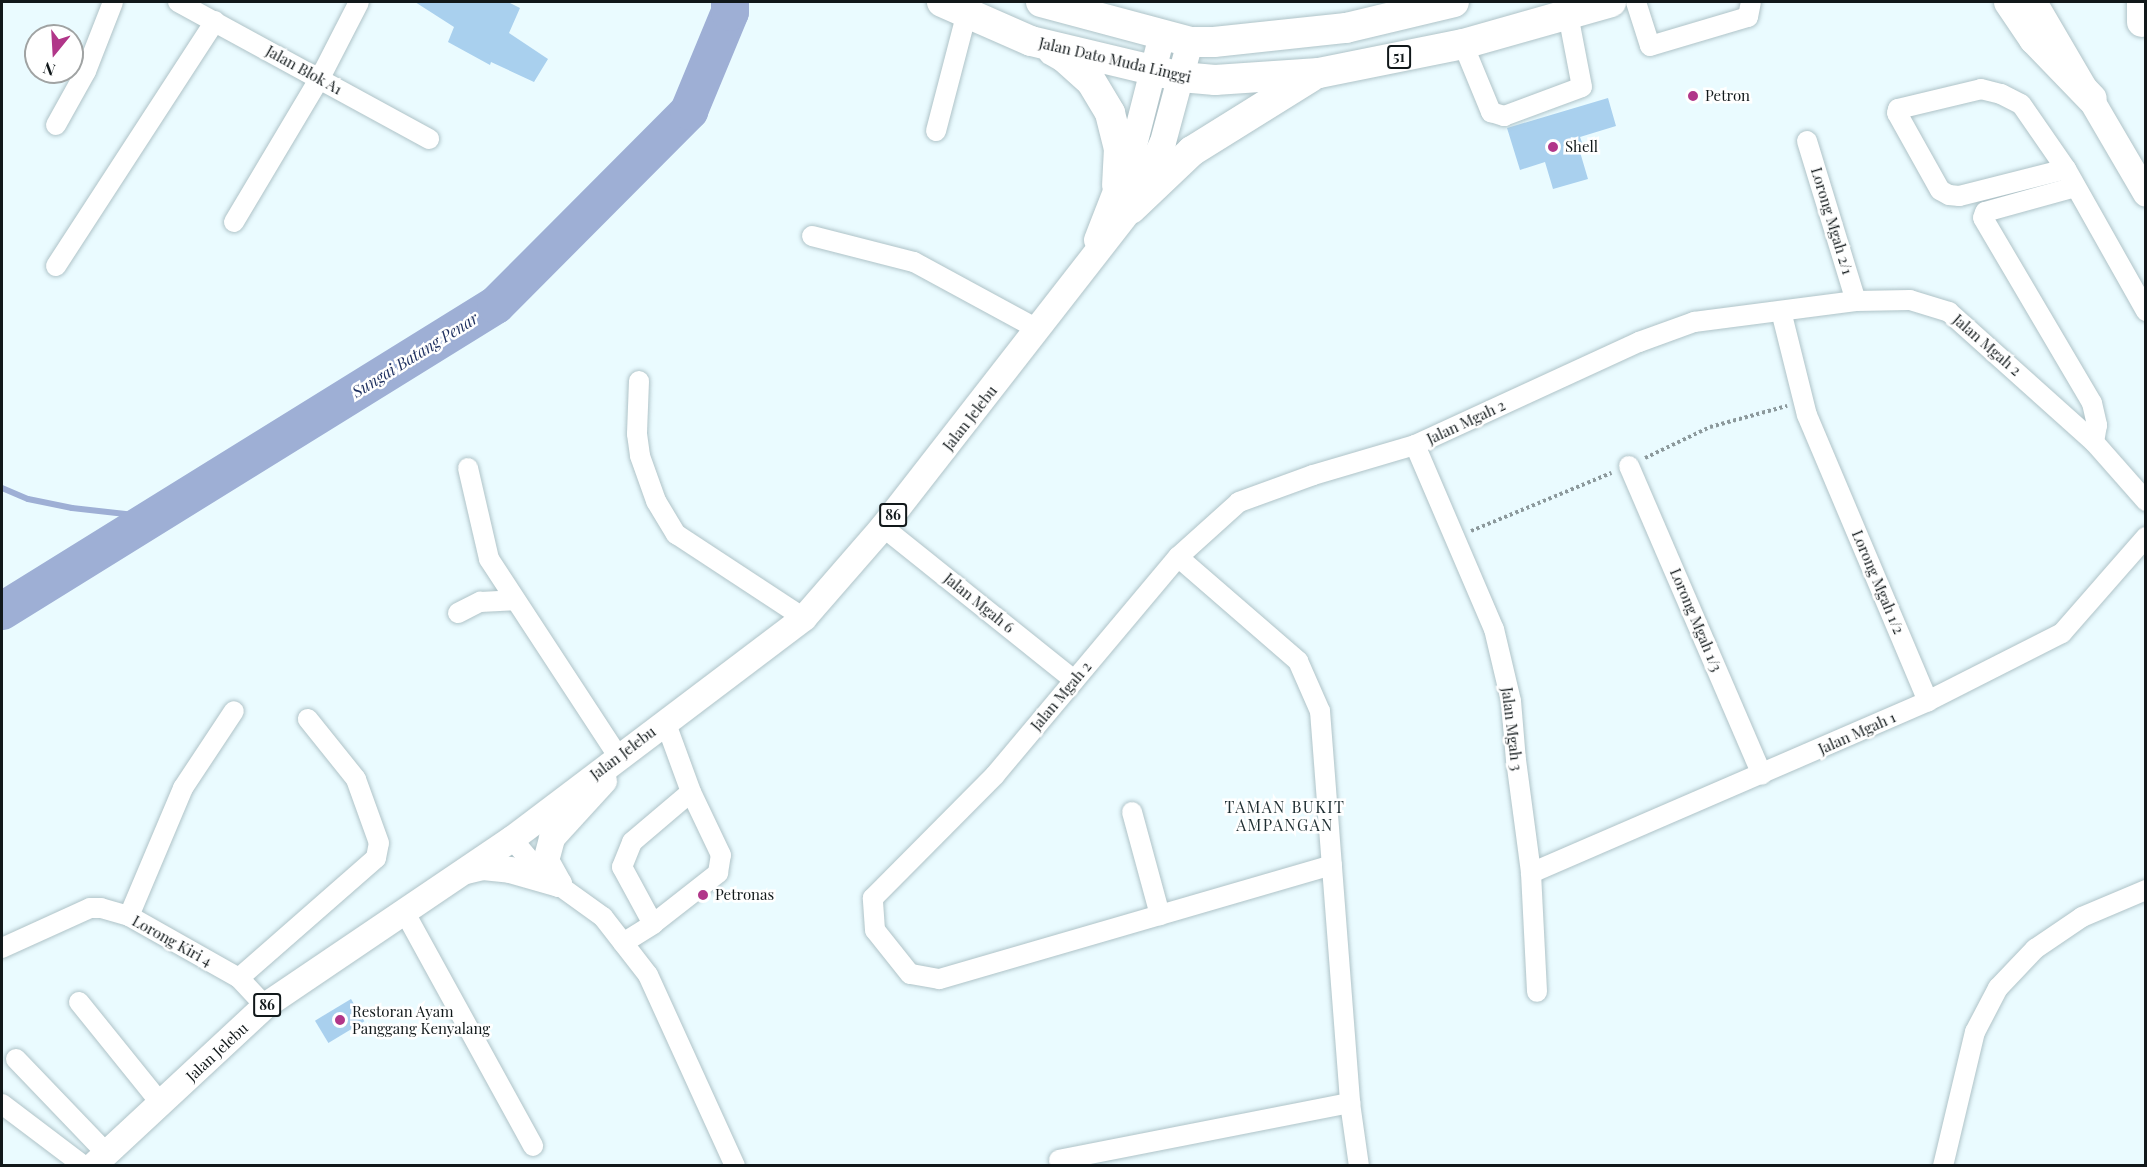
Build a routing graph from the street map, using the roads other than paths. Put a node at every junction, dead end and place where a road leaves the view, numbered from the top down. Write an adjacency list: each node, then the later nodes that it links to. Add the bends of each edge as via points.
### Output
1 (113, 2): 21 (street, via 86,71)
2 (178, 2): 13 (street, Jalan Blok A1)
3 (359, 2): 19 (street)
4 (1041, 2): 14 (highway)
5 (1454, 2): 14 (highway, via 1346,28 1214,42)
6 (1611, 2): 12 (highway, Jalan Dato Muda Linggi / 51)
7 (1636, 2): 8 (street, via 1650,46 1748,17)
8 (1750, 2)
9 (2009, 2): 20 (highway, via 2034,39)
10 (2034, 2): 20 (main road)
11 (955, 7): 15 (highway, Jalan Dato Muda Linggi / 51); 22 (street)
12 (1568, 14): 16 (highway, Jalan Dato Muda Linggi / 51); 16 (street, via 1582,87 1504,116 1491,112)
13 (215, 21): 19 (street, Jalan Blok A1); 31 (street)
14 (1176, 38): 18 (main road, Jalan Jelebu / 86)
15 (1031, 41): 18 (highway, Jalan Dato Muda Linggi / 51); 28 (highway, via 1064,57 1091,81 1110,113 1119,148)
16 (1463, 44): 17 (highway, Jalan Dato Muda Linggi / 51)
17 (1318, 73): 18 (highway, Jalan Dato Muda Linggi / 51, via 1215,80); 28 (highway, via 1267,102)
18 (1167, 74): 28 (main road, Jalan Jelebu / 86, via 1163,142)
19 (320, 78): 23 (street, Jalan Blok A1); 29 (street)
20 (2092, 99): 27 (main road)
21 (56, 125)
22 (936, 131)
23 (429, 140)
24 (1807, 141): 32 (street, Lorong Mgah 2/1)
25 (2066, 169): 25 (street, via 2021,104 2001,94 1981,89 1898,109 1940,190 1949,195 1959,196); 26 (street)
26 (2075, 187): 33 (street); 37 (street, via 1984,212 1983,218 2092,403 2097,425)
27 (2145, 194)
28 (1124, 197): 35 (main road, Jalan Jelebu / 86, via 1084,270)
29 (234, 222)
30 (812, 236): 35 (street, via 914,262)
31 (56, 266)
32 (1856, 301): 34 (street, Jalan Mgah 2); 37 (street, Jalan Mgah 2, via 1910,300 1949,312)
33 (2145, 310)
34 (1781, 311): 38 (street, Jalan Mgah 2, via 1694,322 1639,342); 49 (street, Lorong Mgah 1/2, via 1802,402)
35 (1039, 330): 42 (main road, Jalan Jelebu / 86)
36 (639, 381): 47 (street, via 640,456 647,482 676,534)
37 (2094, 442): 41 (street, Jalan Mgah 2)
38 (1415, 446): 44 (street, Jalan Mgah 2, via 1313,475 1239,502); 61 (street, Jalan Mgah 3, via 1494,629 1511,701)
39 (1629, 466): 55 (street, Lorong Mgah 1/3)
40 (468, 468): 45 (street, via 489,558)
41 (2145, 501)
42 (883, 527): 47 (main road, Jalan Jelebu / 86); 48 (street, Jalan Mgah 6)
43 (2145, 537): 49 (street, Jalan Mgah 1, via 2062,633)
44 (1178, 557): 48 (street, Jalan Mgah 2); 59 (street, via 1298,661 1320,711)
45 (514, 600): 46 (street, via 480,602); 54 (street)
46 (458, 613)
47 (804, 618): 52 (main road, Jalan Jelebu / 86)
48 (1074, 680): 65 (street, Jalan Mgah 2, via 995,776 873,898 875,930 910,974 939,978)
49 (1928, 701): 55 (street, Jalan Mgah 1)
50 (234, 711): 66 (street, via 183,788)
51 (308, 719): 70 (street, via 356,779 380,843 376,858)
52 (665, 721): 53 (main road, Jalan Jelebu / 86); 56 (street)
53 (644, 736): 54 (main road, Jalan Jelebu / 86); 62 (main road, via 552,838 546,861)
54 (618, 756): 58 (main road, Jalan Jelebu / 86)
55 (1762, 774): 61 (street, Jalan Mgah 1)
56 (691, 792): 67 (street, via 632,842 622,867); 67 (street, via 721,855 718,873)
57 (1132, 812): 65 (street)
58 (512, 839): 60 (main road, Jalan Jelebu / 86); 62 (street, via 539,871)
59 (1332, 865): 65 (street); 75 (street)
60 (462, 872): 62 (main road, via 483,867 501,869); 64 (main road, Jalan Jelebu / 86)
61 (1531, 873): 71 (street, Jalan Mgah 3)
62 (559, 884): 68 (street, via 603,917)
63 (2145, 890): 84 (street, via 2082,917 2035,949 1998,988 1975,1032)
64 (404, 911): 73 (main road, Jalan Jelebu / 86); 78 (street)
65 (1160, 915)
66 (129, 916): 69 (street, Lorong Kiri 4, via 90,908); 70 (street, Lorong Kiri 4)
67 (653, 924): 68 (street)
68 (623, 943): 82 (street, via 648,975)
69 (2, 948)
70 (239, 978): 73 (street, Lorong Kiri 4)
71 (1537, 992)
72 (79, 1002): 76 (street)
73 (265, 1006): 76 (main road, Jalan Jelebu / 86)
74 (16, 1059): 79 (street)
75 (1350, 1103): 80 (street); 83 (street)
76 (162, 1105): 79 (main road, Jalan Jelebu / 86)
77 (4, 1111): 81 (street)
78 (533, 1146)
79 (100, 1160)
80 (1059, 1160)
81 (84, 1166)
82 (735, 1166)
83 (1359, 1166)
84 (1943, 1166)

